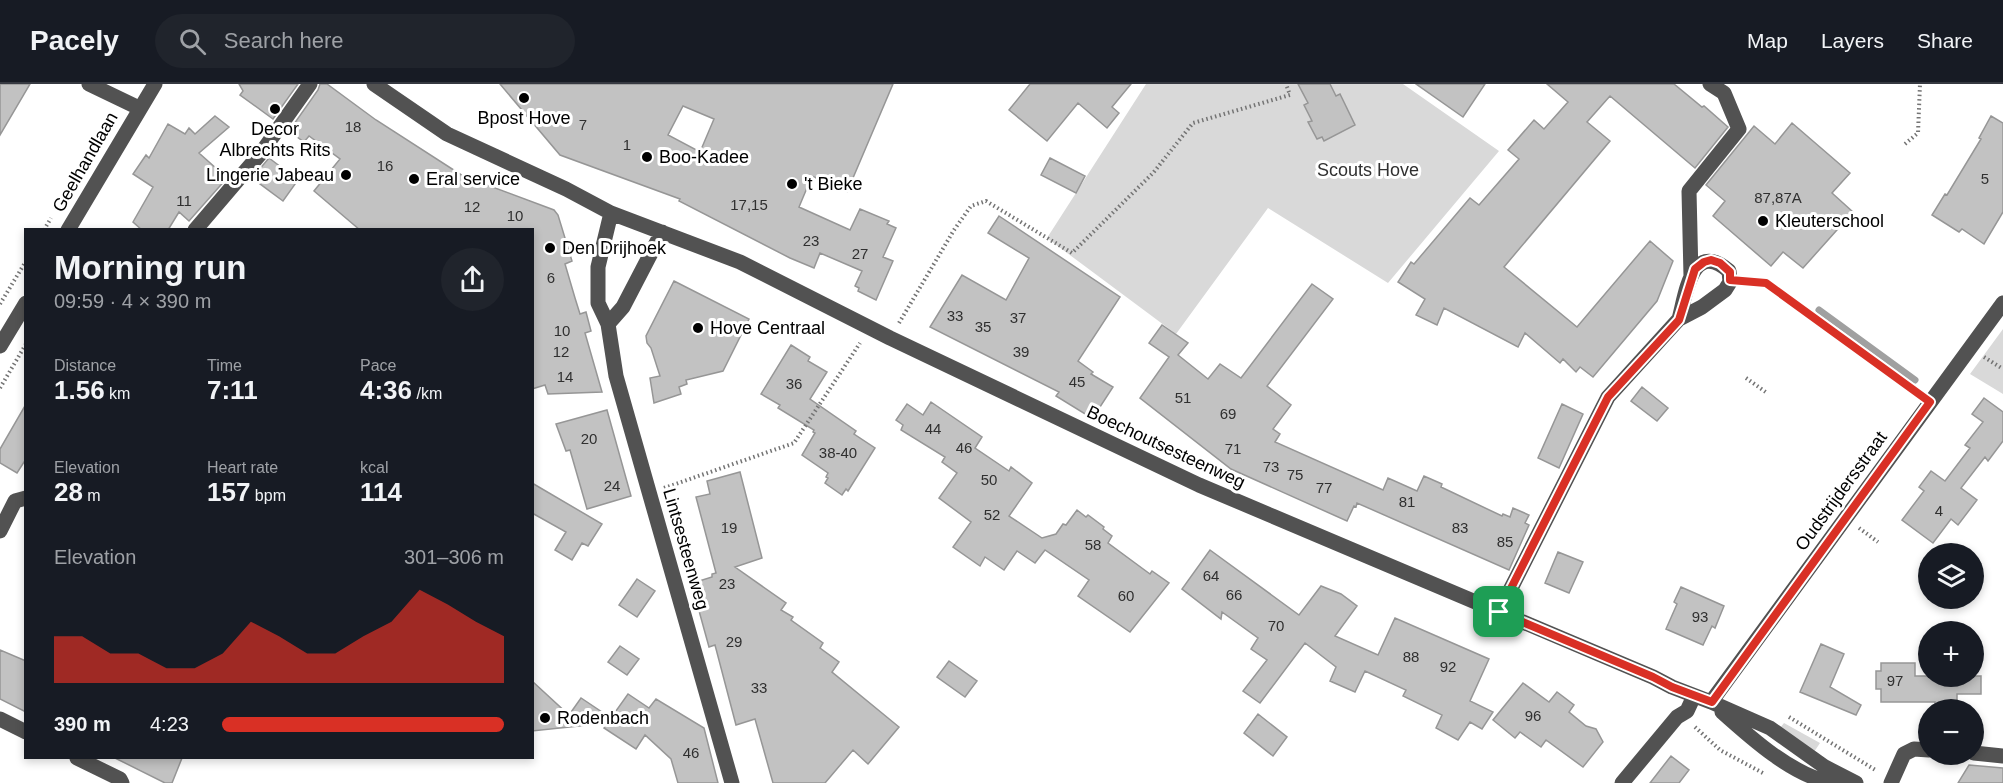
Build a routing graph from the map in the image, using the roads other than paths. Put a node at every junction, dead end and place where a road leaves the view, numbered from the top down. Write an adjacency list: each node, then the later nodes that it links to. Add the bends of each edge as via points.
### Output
1 (89, 84): 6 (street)
2 (155, 84): 6 (street, Geelhandlaan)
3 (310, 84): 9 (street, via 261,153)
4 (374, 84): 7 (street, Boechoutsesteenweg, via 447,134)
5 (1710, 84): 11 (street, via 1725,93 1739,129 1689,191)
6 (139, 108): 8 (street, Geelhandlaan)
7 (611, 213): 10 (street, Boechoutsesteenweg); 15 (street, Lintsesteenweg, via 598,267 597,303)
8 (70, 228)
9 (197, 228)
10 (662, 232): 15 (street, via 623,308); 19 (street, Boechoutsesteenweg, via 740,262 1199,485)
11 (1691, 276): 14 (street); 14 (street, via 1711,260 1730,272 1725,290)
12 (2003, 303): 21 (street, Oudstrijdersstraat)
13 (24, 306): 16 (street)
14 (1679, 320): 19 (street, via 1608,397)
15 (608, 324): 31 (street, Lintsesteenweg, via 616,376)
16 (0, 346)
17 (24, 499): 18 (street, via 15,501)
18 (0, 531)
19 (1499, 612): 20 (street, Boechoutsesteenweg)
20 (1694, 696): 21 (street, Boechoutsesteenweg); 32 (street, via 1687,711 1677,717)
21 (1712, 702): 23 (street, Boechoutsesteenweg); 25 (street, Boechoutsesteenweg)
22 (0, 719): 24 (street)
23 (1770, 728): 25 (street); 34 (street, Boechoutsesteenweg, via 1825,767)
24 (24, 731)
25 (1757, 744): 33 (street, Boechoutsesteenweg, via 1799,770)
26 (1918, 749): 35 (street, via 1904,754)
27 (1984, 754): 28 (street)
28 (2003, 756)
29 (79, 759): 30 (street)
30 (122, 783)
31 (732, 783)
32 (1622, 783)
33 (1831, 783)
34 (1856, 783)
35 (1891, 783)

